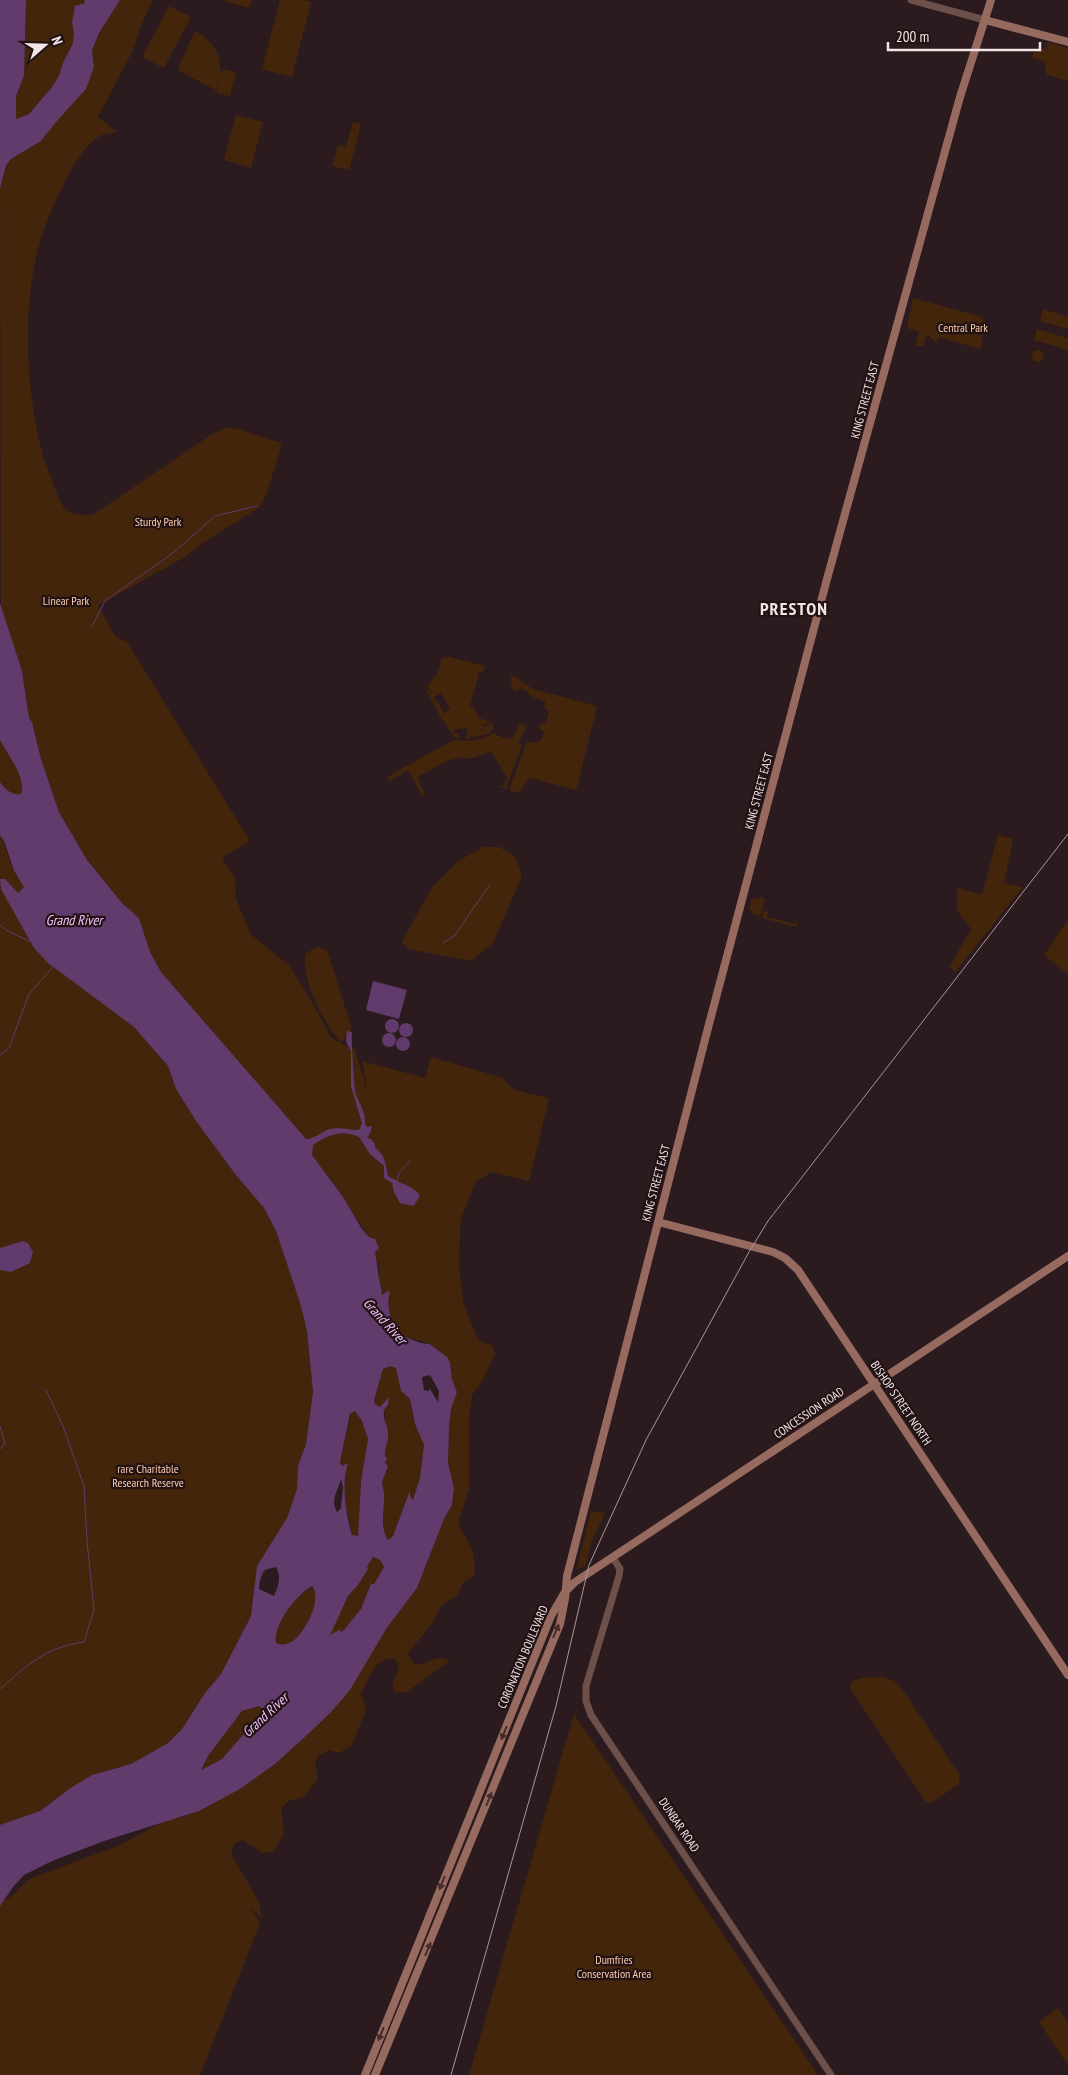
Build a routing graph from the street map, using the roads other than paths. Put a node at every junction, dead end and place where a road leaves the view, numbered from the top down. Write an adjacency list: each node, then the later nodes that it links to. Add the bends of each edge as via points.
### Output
1 (911, 0): 3 (street)
2 (992, 0): 3 (main road, KING STREET EAST)
3 (985, 20): 4 (main road); 5 (main road, KING STREET EAST, via 960,97 836,546)
4 (1068, 42)
5 (658, 1222): 7 (main road, BISHOP STREET NORTH, via 773,1252 790,1262); 9 (main road, KING STREET EAST)
6 (1068, 1256): 7 (main road, CONCESSION ROAD)
7 (874, 1384): 8 (main road, CONCESSION ROAD); 12 (main road, BISHOP STREET NORTH)
8 (613, 1558): 9 (main road, CONCESSION ROAD); 17 (street, DUNBAR ROAD, via 620,1569 619,1578 586,1686 590,1716)
9 (565, 1592): 10 (main road, CORONATION BOULEVARD, via 551,1616); 11 (main road, CORONATION BOULEVARD, one-way to 9, via 560,1624)
10 (532, 1665): 11 (main road); 13 (main road, CORONATION BOULEVARD, one-way to 13)
11 (541, 1669): 14 (main road, CORONATION BOULEVARD, one-way to 11)
12 (1068, 1675)
13 (409, 1967): 14 (main road); 15 (main road, CORONATION BOULEVARD, one-way to 15)
14 (419, 1970): 16 (main road, CORONATION BOULEVARD)
15 (365, 2075)
16 (375, 2075)
17 (831, 2075)

